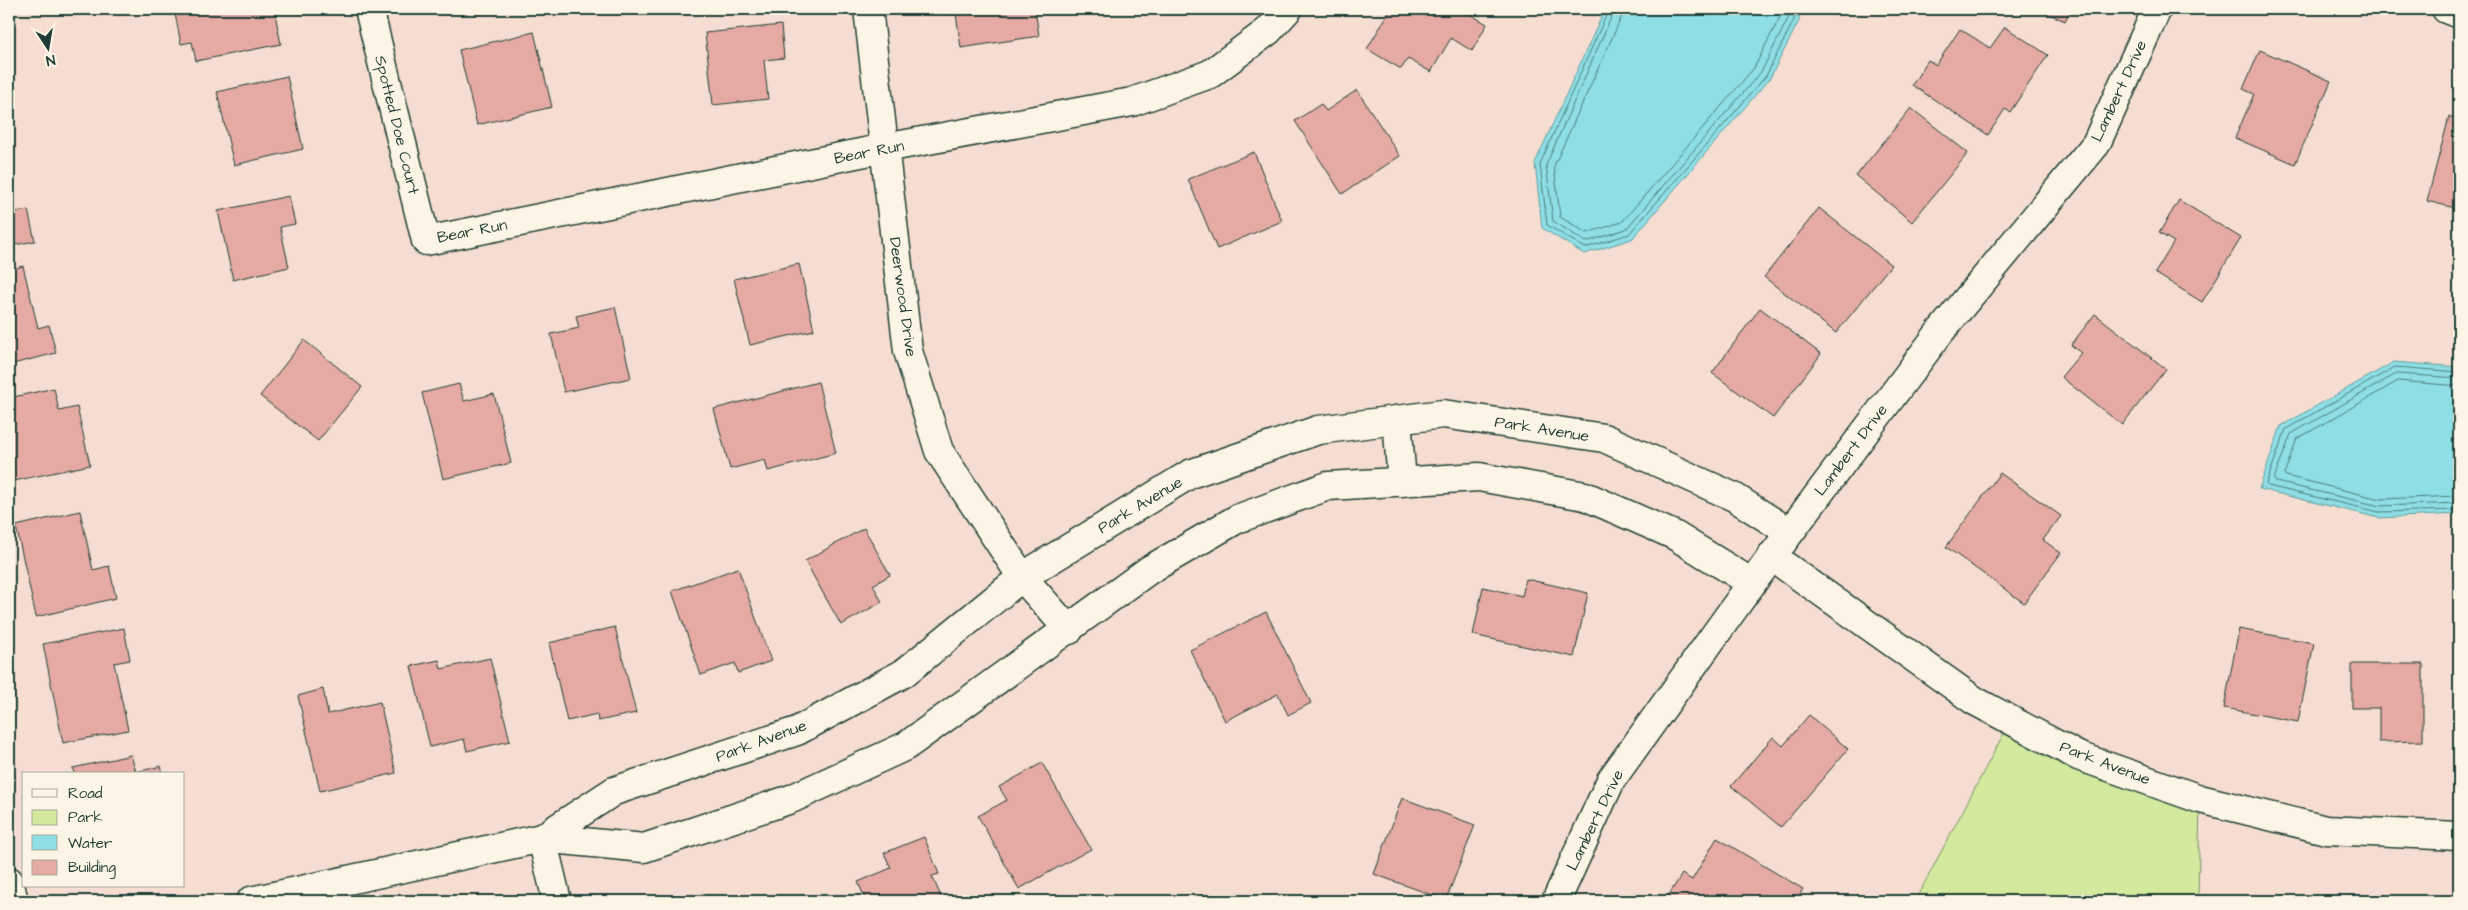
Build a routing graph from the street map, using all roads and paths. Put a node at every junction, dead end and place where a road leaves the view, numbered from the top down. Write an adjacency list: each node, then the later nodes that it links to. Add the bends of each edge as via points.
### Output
1 (369, 9): 8 (street, Spotted Doe Court)
2 (868, 9): 7 (street, Deerwood Drive)
3 (1288, 9): 7 (street, Bear Run, via 1268,32 1210,74 1132,102)
4 (2157, 9): 11 (street, Lambert Drive, via 2096,144 1940,332)
5 (2446, 9): 6 (street)
6 (2459, 14)
7 (885, 148): 8 (street, Bear Run); 13 (street, Deerwood Drive, via 908,352 940,451)
8 (426, 241)
9 (1397, 420): 10 (street); 11 (street, Park Avenue, via 1443,414 1604,438 1734,497); 13 (street, Park Avenue, via 1318,430 1190,474)
10 (1402, 482): 14 (street, Park Avenue, via 1479,477 1585,496 1674,535); 15 (street, Park Avenue, via 1328,486 1237,519 1149,570)
11 (1789, 532): 12 (street, Lambert Drive)
12 (1771, 556): 14 (street, Lambert Drive); 16 (street, Park Avenue, via 1975,701 2078,756 2200,799 2326,830)
13 (1022, 577): 15 (street, Deerwood Drive); 17 (street, Park Avenue, via 904,673 796,731 614,791)
14 (1752, 583): 22 (street, Lambert Drive, via 1611,780)
15 (1069, 630): 17 (street, Park Avenue, via 906,746 792,799 644,848)
16 (2459, 836)
17 (542, 838): 20 (street, Park Avenue); 21 (street)
18 (9, 881): 19 (street)
19 (14, 901)
20 (251, 901)
21 (557, 901)
22 (1556, 901)

